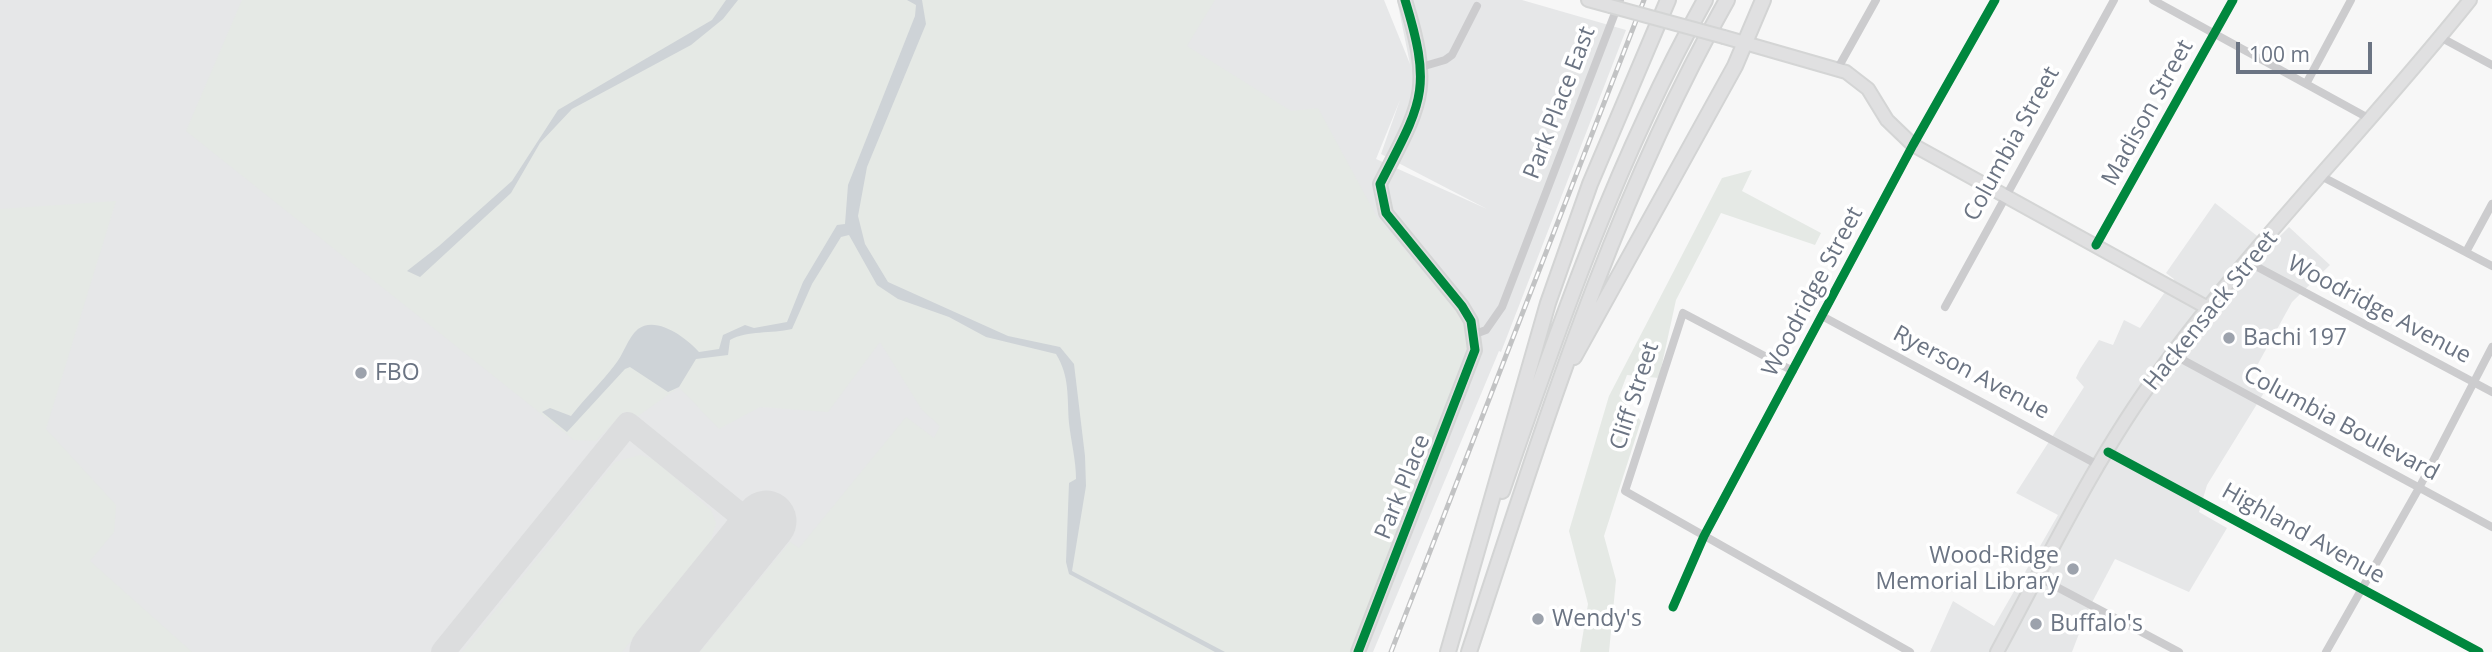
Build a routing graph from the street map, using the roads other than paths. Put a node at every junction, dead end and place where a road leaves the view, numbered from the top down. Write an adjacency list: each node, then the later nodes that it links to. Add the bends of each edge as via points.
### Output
1 (1405, 0): 21 (main road)
2 (1588, 0): 14 (main road)
3 (1668, 0): 16 (highway)
4 (1705, 0): 51 (highway, via 1652,100 1587,248)
5 (1727, 0): 39 (highway, via 1644,163 1588,296)
6 (1763, 0): 19 (highway)
7 (1876, 0): 22 (street)
8 (1995, 0): 25 (street, Woodridge Street)
9 (2114, 0): 27 (street, Columbia Street)
10 (2153, 0): 17 (street)
11 (2233, 0): 17 (street, Madison Street)
12 (2351, 0): 23 (street)
13 (2470, 0): 18 (main road, Hackensack Street)
14 (1615, 3): 16 (main road, bridge); 36 (street, Park Place East, via 1502,307 1486,330)
15 (1476, 6): 21 (street, via 1452,55)
16 (1659, 19): 19 (main road, bridge); 51 (highway, via 1590,184 1548,303)
17 (2216, 34): 23 (street); 29 (street, Madison Street)
18 (2440, 37): 20 (street); 24 (main road, Hackensack Street)
19 (1744, 43): 22 (main road); 39 (highway, via 1583,345)
20 (2492, 65)
21 (1421, 67): 36 (main road, via 1418,108 1380,184 1380,194 1386,213 1462,306)
22 (1838, 68): 25 (main road, via 1868,89 1887,120)
23 (2306, 84): 24 (street)
24 (2370, 119): 26 (main road, Hackensack Street)
25 (1913, 145): 27 (main road); 35 (street, Woodridge Street)
26 (2321, 176): 30 (street); 31 (main road, Hackensack Street)
27 (2005, 195): 29 (main road); 33 (street, Columbia Street)
28 (2492, 204): 30 (street)
29 (2096, 245): 34 (main road)
30 (2466, 252): 32 (street)
31 (2248, 262): 34 (main road, Hackensack Street); 41 (street, Woodridge Avenue)
32 (2492, 266)
33 (1945, 307)
34 (2208, 308): 38 (main road, Hackensack Street)
35 (1822, 316): 40 (street, Woodridge Street); 44 (street, Ryerson Avenue)
36 (1475, 334): 52 (main road, Park Place, via 1470,369)
37 (2492, 346): 41 (street)
38 (2172, 354): 43 (main road, Hackensack Street); 45 (street, Columbia Boulevard)
39 (1567, 363): 54 (highway)
40 (1793, 371): 47 (street, Woodridge Street); 47 (street, Cliff Street, via 1682,313 1625,491)
41 (2473, 382): 42 (street, Woodridge Avenue); 45 (street)
42 (2492, 392)
43 (2108, 452): 44 (main road, Hackensack Street); 49 (street, Highland Avenue)
44 (2100, 466): 48 (main road, Hackensack Street)
45 (2419, 488): 46 (street, Columbia Boulevard); 49 (street)
46 (2492, 527)
47 (1704, 536): 50 (street, Woodridge Street); 55 (street)
48 (2038, 577): 56 (main road, Hackensack Street); 57 (street)
49 (2361, 588): 58 (street); 59 (street, Highland Avenue)
50 (1673, 607)
51 (1460, 615): 53 (highway)
52 (1358, 652)
53 (1448, 652)
54 (1469, 652)
55 (1910, 652)
56 (1997, 652)
57 (2179, 652)
58 (2326, 652)
59 (2479, 652)

